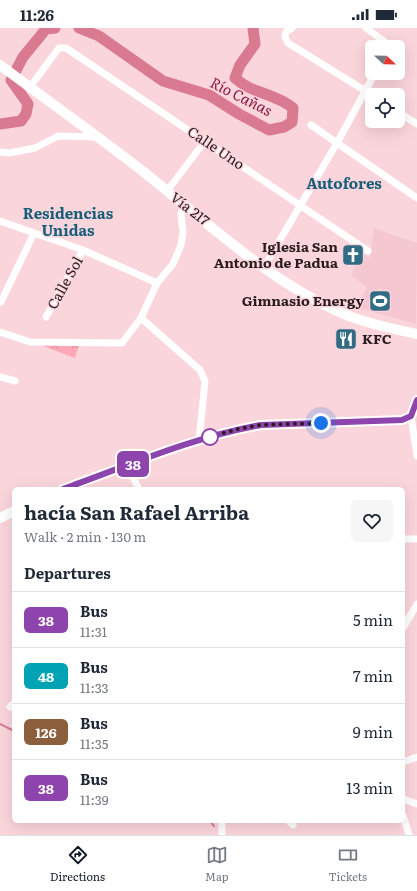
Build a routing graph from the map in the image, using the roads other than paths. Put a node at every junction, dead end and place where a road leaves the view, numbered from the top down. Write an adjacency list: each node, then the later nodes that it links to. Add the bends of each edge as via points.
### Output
1 (292, 28): 6 (street, via 286,32 288,43)
2 (366, 28): 3 (street)
3 (381, 40)
4 (0, 65): 5 (main road, Vía 217)
5 (30, 87): 10 (main road, Vía 217); 11 (street, Calle Uno, via 59,48 63,47)
6 (365, 90): 12 (street)
7 (405, 116): 8 (street)
8 (417, 124)
9 (311, 126): 12 (street)
10 (96, 137): 13 (street, via 58,136 35,148 9,153); 14 (main road, Vía 217)
11 (205, 141): 14 (street); 17 (street, Calle Uno)
12 (337, 143): 15 (street); 17 (street)
13 (0, 152)
14 (167, 191): 16 (main road, Vía 217)
15 (417, 198)
16 (184, 204): 22 (main road, Vía 217); 23 (street, via 181,214 181,244 173,264)
17 (301, 206): 21 (street, Calle Uno); 22 (street)
18 (0, 221): 19 (street)
19 (34, 233): 20 (street); 24 (street)
20 (83, 250): 23 (street); 25 (street, Calle Sol)
21 (368, 251)
22 (264, 267): 28 (main road, Vía 217, via 334,310)
23 (157, 283): 26 (street)
24 (1, 302)
25 (46, 317)
26 (141, 318): 27 (street, via 122,343 30,342); 33 (street, via 204,375)
27 (0, 332)
28 (417, 334)
29 (0, 377): 30 (street)
30 (15, 381)
31 (417, 400): 32 (main road)
32 (411, 416): 33 (main road, via 402,420 261,425); 34 (street)
33 (199, 441): 35 (main road)
34 (417, 456)
35 (127, 466): 36 (main road); 37 (street)
36 (69, 487)
37 (138, 487)
38 (12, 512): 39 (main road)
39 (0, 518)
40 (405, 539): 41 (street)
41 (417, 539)
42 (416, 608): 43 (street)
43 (405, 625)
44 (417, 756): 45 (street)
45 (405, 761)
46 (405, 800): 47 (street)
47 (417, 804)
48 (405, 822): 51 (street)
49 (222, 823): 50 (street)
50 (222, 835)
51 (409, 835)

